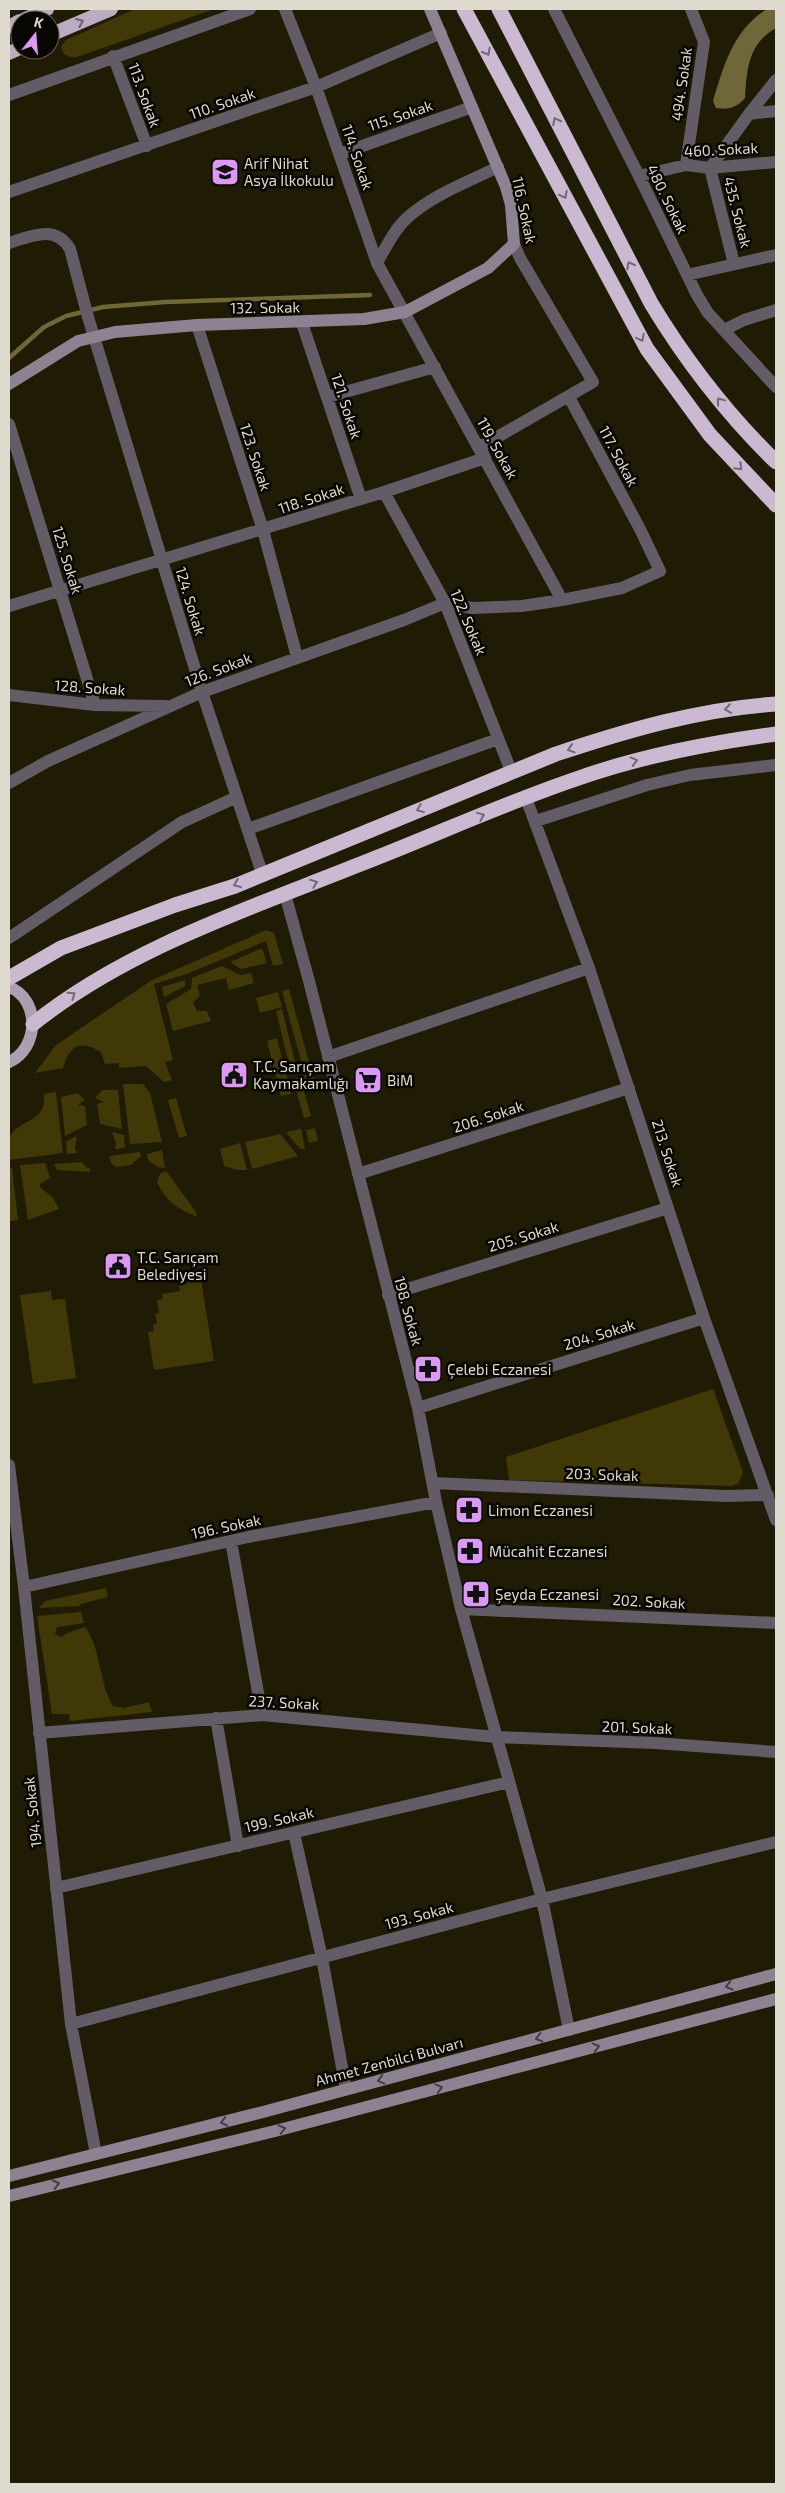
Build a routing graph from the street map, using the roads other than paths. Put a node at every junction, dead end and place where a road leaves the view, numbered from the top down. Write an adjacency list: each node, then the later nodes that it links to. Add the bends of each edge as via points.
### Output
1 (110, 9): 9 (highway, one-way to 1)
2 (250, 9): 11 (street)
3 (285, 9): 13 (street, 114. Sokak)
4 (430, 9): 10 (main road, 116. Sokak)
5 (464, 9): 48 (highway, one-way to 48, via 647,349 710,435)
6 (499, 9): 45 (highway, one-way to 6, via 724,406 655,311)
7 (554, 9): 24 (street, 480. Sokak)
8 (691, 9): 22 (street, 494. Sokak, via 704,42)
9 (60, 31)
10 (441, 34): 13 (street, 110. Sokak); 15 (main road, 116. Sokak)
11 (113, 56): 14 (street); 18 (street, 113. Sokak)
12 (776, 80): 17 (street)
13 (316, 87): 18 (street, 110. Sokak); 19 (street, 114. Sokak)
14 (9, 95)
15 (472, 107): 19 (street, 115. Sokak); 21 (main road, 116. Sokak)
16 (776, 111): 17 (street)
17 (749, 114): 23 (street)
18 (147, 146): 25 (street, 110. Sokak)
19 (340, 154): 29 (street, 114. Sokak)
20 (776, 162): 23 (street, 460. Sokak)
21 (498, 166): 27 (main road, 116. Sokak, via 511,205); 29 (street, via 414,212 396,231)
22 (686, 166): 23 (street, 460. Sokak); 24 (street, 460. Sokak)
23 (710, 168): 30 (street, 435. Sokak)
24 (639, 176): 31 (street, 480. Sokak)
25 (9, 192)
26 (9, 243): 37 (street, 124. Sokak, via 45,233 65,240 75,264)
27 (514, 244): 33 (main road, 132. Sokak, via 488,268); 42 (street, 116. Sokak, via 593,382)
28 (776, 255): 30 (street)
29 (377, 262): 33 (street, 114. Sokak)
30 (734, 264): 31 (street)
31 (687, 275): 36 (street, 480. Sokak, via 696,295)
32 (776, 310): 36 (street)
33 (405, 312): 34 (main road, 132. Sokak, via 364,319); 38 (street, 119. Sokak)
34 (302, 323): 35 (main road, 132. Sokak); 41 (street, 121. Sokak)
35 (197, 325): 37 (main road, 132. Sokak); 49 (street, 123. Sokak)
36 (724, 330): 40 (street, 480. Sokak)
37 (94, 336): 39 (main road, 132. Sokak, via 78,341); 50 (street, 124. Sokak)
38 (435, 367): 41 (street); 44 (street, 119. Sokak)
39 (9, 384)
40 (776, 387)
41 (327, 397): 47 (street, 121. Sokak)
42 (569, 397): 44 (street); 52 (street, 117. Sokak, via 660,571 622,588)
43 (9, 424): 51 (street, 125. Sokak)
44 (480, 448): 46 (street, 118. Sokak, via 485,458); 52 (street, 119. Sokak)
45 (776, 462)
46 (384, 492): 47 (street, 118. Sokak); 53 (street, 122. Sokak)
47 (361, 499): 49 (street, 118. Sokak)
48 (776, 505)
49 (263, 530): 50 (street, 118. Sokak); 55 (street, 123. Sokak)
50 (162, 560): 51 (street, 118. Sokak); 56 (street, 124. Sokak)
51 (61, 591): 54 (street, 118. Sokak); 60 (street, 125. Sokak)
52 (562, 600): 53 (street, via 472,608)
53 (445, 603): 55 (street, 126. Sokak); 64 (street, 122. Sokak)
54 (9, 606)
55 (297, 657): 56 (street, 126. Sokak)
56 (202, 692): 62 (street, 126. Sokak); 68 (street, 124. Sokak)
57 (776, 694): 61 (highway)
58 (9, 695): 60 (street, 128. Sokak)
59 (776, 704): 61 (highway)
60 (95, 705): 62 (street, 128. Sokak)
61 (759, 705): 66 (highway, one-way to 66, via 703,712 657,723)
62 (170, 706): 67 (street, 126. Sokak, via 48,761)
63 (776, 734): 69 (highway, one-way to 63, via 634,761)
64 (498, 739): 66 (street, 122. Sokak); 71 (street)
65 (776, 765): 70 (street, via 690,775 647,785)
66 (511, 771): 72 (highway, one-way to 72)
67 (9, 783)
68 (237, 797): 71 (street, 124. Sokak); 74 (street, via 182,822)
69 (526, 798): 70 (street, 213. Sokak); 73 (highway, one-way to 69)
70 (536, 821): 75 (street, 213. Sokak)
71 (248, 829): 72 (street, 124. Sokak)
72 (262, 873): 76 (highway, one-way to 76, via 235,886 61,948)
73 (284, 894): 78 (highway, one-way to 73, via 102,976); 79 (street, 198. Sokak)
74 (9, 938)
75 (589, 968): 79 (street); 81 (street, 213. Sokak)
76 (9, 978)
77 (9, 987): 78 (main road, via 23,998 31,1010)
78 (33, 1024): 80 (main road, via 31,1038 24,1051)
79 (328, 1057): 82 (street, 198. Sokak)
80 (9, 1062)
81 (629, 1088): 82 (street, 206. Sokak); 83 (street, 213. Sokak)
82 (358, 1174): 84 (street, 198. Sokak)
83 (668, 1208): 84 (street, 205. Sokak); 85 (street, 213. Sokak)
84 (388, 1295): 86 (street, 198. Sokak)
85 (704, 1318): 86 (street, 204. Sokak); 89 (street, 213. Sokak)
86 (418, 1408): 88 (street, 198. Sokak)
87 (9, 1465): 93 (street, 194. Sokak)
88 (434, 1483): 89 (street, 203. Sokak, via 726,1496); 90 (street, 198. Sokak)
89 (768, 1495): 91 (street, 213. Sokak)
90 (436, 1502): 92 (street, 196. Sokak); 94 (street, 198. Sokak)
91 (776, 1520)
92 (230, 1541): 93 (street, 196. Sokak); 96 (street)
93 (24, 1586): 98 (street, 194. Sokak)
94 (461, 1609): 95 (street, 202. Sokak); 99 (street, 198. Sokak)
95 (776, 1622)
96 (262, 1715): 97 (street, 237. Sokak); 99 (street, 237. Sokak)
97 (216, 1718): 98 (street, 237. Sokak); 104 (street)
98 (39, 1733): 105 (street, 194. Sokak)
99 (496, 1737): 100 (street, 201. Sokak, via 655,1743); 101 (street, 198. Sokak)
100 (776, 1752)
101 (509, 1782): 102 (street, 199. Sokak); 106 (street, 198. Sokak)
102 (294, 1833): 104 (street, 199. Sokak); 107 (street)
103 (776, 1842): 106 (street, 193. Sokak)
104 (238, 1846): 105 (street, 199. Sokak)
105 (56, 1888): 110 (street, 194. Sokak)
106 (542, 1899): 107 (street, 193. Sokak); 111 (street, 198. Sokak)
107 (322, 1958): 110 (street, 193. Sokak); 112 (street)
108 (776, 1974): 111 (main road, Ahmet Zenbilci Bulvarı, one-way to 111)
109 (776, 1998): 115 (main road, one-way to 109, via 280,2130)
110 (71, 2024): 113 (street, 194. Sokak)
111 (569, 2030): 112 (main road, Ahmet Zenbilci Bulvarı, one-way to 112)
112 (346, 2089): 113 (main road, Ahmet Zenbilci Bulvarı, one-way to 113)
113 (96, 2154): 114 (main road, Ahmet Zenbilci Bulvarı)
114 (9, 2176)
115 (9, 2196)

